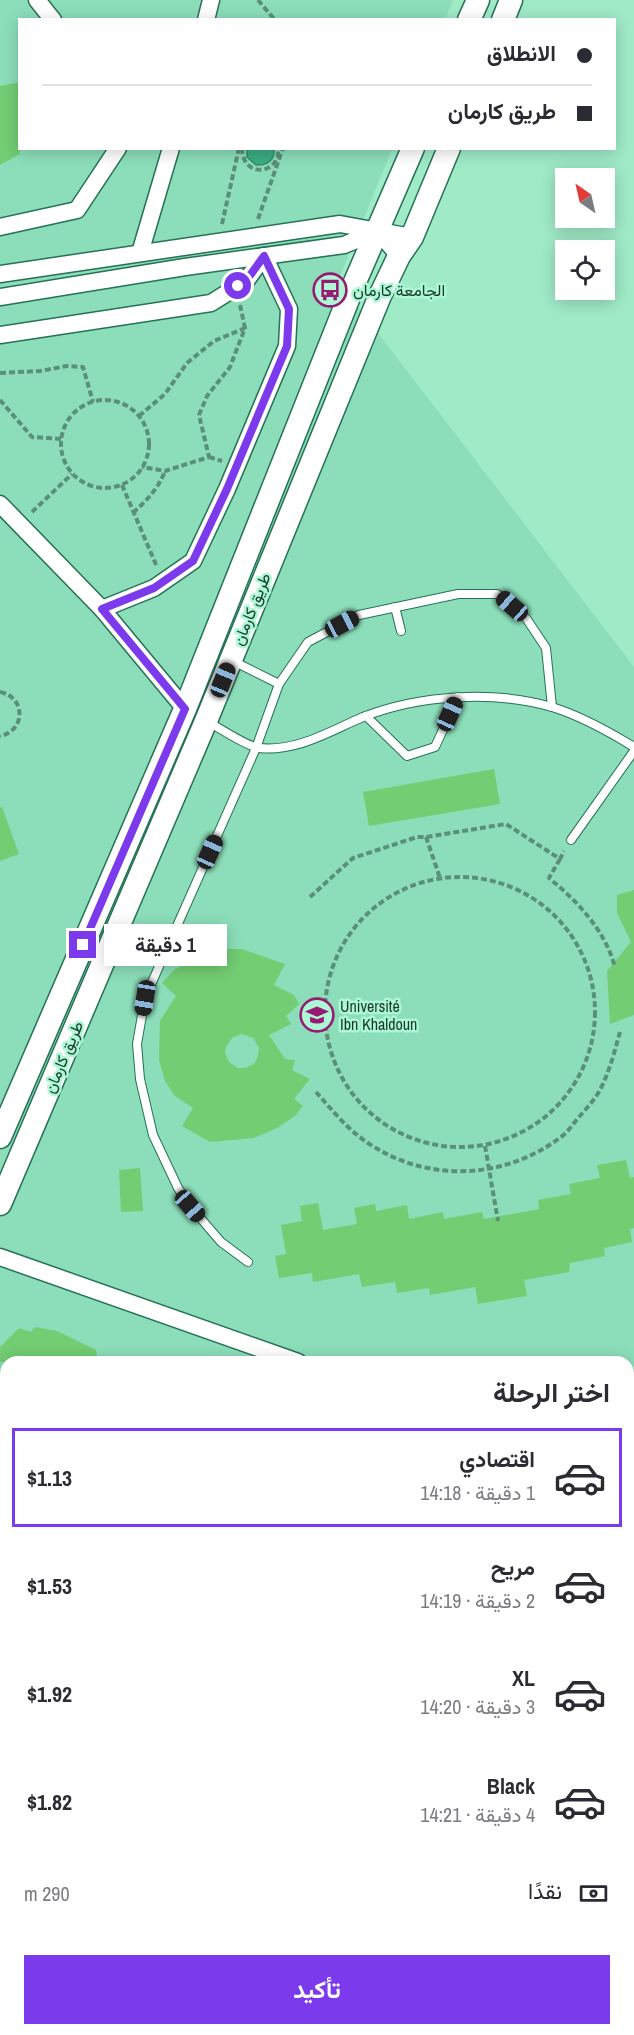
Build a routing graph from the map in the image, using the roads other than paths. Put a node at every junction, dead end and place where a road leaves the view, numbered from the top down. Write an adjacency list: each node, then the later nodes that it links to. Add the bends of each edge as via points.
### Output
1 (37, 0): 5 (street)
2 (211, 0): 6 (street)
3 (478, 0): 7 (street)
4 (511, 0): 8 (street)
5 (51, 18)
6 (206, 18)
7 (470, 18)
8 (504, 18)
9 (117, 150): 13 (street, via 78,210)
10 (169, 150): 16 (street)
11 (412, 150): 14 (street, طريق كارمان)
12 (448, 150): 15 (street, طريق كارمان)
13 (0, 227)
14 (378, 231): 15 (street); 16 (street, via 339,224); 17 (street, via 344,245); 18 (street); 30 (street, طريق كارمان)
15 (412, 237): 18 (street, طريق كارمان)
16 (140, 253): 19 (street)
17 (264, 256): 20 (street); 21 (street, via 246,281 211,303); 24 (street, via 289,309 287,346 227,489 193,561 154,588)
18 (399, 256): 26 (street, طريق كارمان)
19 (0, 274)
20 (0, 297)
21 (0, 335)
22 (0, 504): 24 (street)
23 (395, 607): 25 (lane); 27 (lane, via 359,615 308,642); 29 (lane, via 458,594 497,594 526,618 546,648)
24 (102, 609): 30 (street)
25 (401, 631)
26 (231, 660): 27 (lane); 32 (street, طريق كارمان)
27 (279, 684): 33 (lane)
28 (458, 697): 29 (lane, via 510,699); 31 (lane); 31 (lane, via 435,747 407,756)
29 (552, 707): 34 (lane, via 597,725)
30 (185, 709): 36 (street, طريق كارمان)
31 (366, 716): 33 (lane, via 292,747)
32 (206, 721): 33 (lane); 37 (street, طريق كارمان)
33 (256, 748): 39 (lane, via 145,998 137,1044 140,1079 153,1135 178,1188 221,1242)
34 (634, 749): 35 (lane)
35 (571, 840)
36 (0, 1137)
37 (0, 1204)
38 (0, 1257): 40 (street)
39 (248, 1262)
40 (281, 1356)

